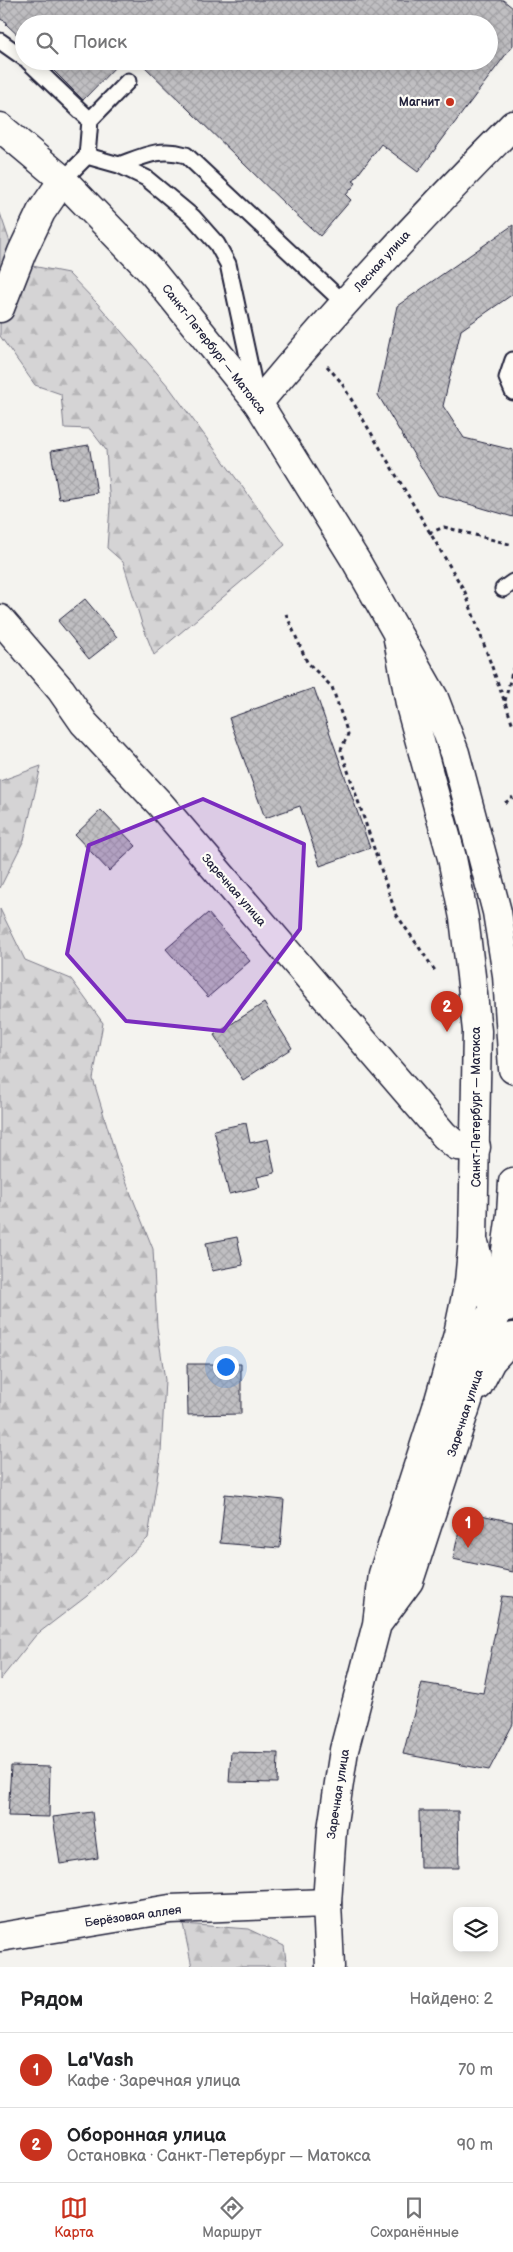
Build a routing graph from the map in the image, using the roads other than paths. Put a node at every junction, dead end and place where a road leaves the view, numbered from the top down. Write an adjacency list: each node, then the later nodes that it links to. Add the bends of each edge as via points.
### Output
1 (0, 41): 2 (lane)
2 (15, 52)
3 (37, 70): 5 (lane)
4 (128, 81): 5 (lane)
5 (90, 120): 8 (lane)
6 (513, 125): 11 (main road, Лесная улица, via 422,217)
7 (0, 127): 10 (main road, Санкт-Петербург — Матокса)
8 (87, 156): 9 (lane); 10 (lane)
9 (119, 165): 11 (lane, via 161,151 186,155); 15 (lane, via 146,178 193,217 217,244 228,264)
10 (63, 180): 12 (main road, via 41,212); 15 (main road, Санкт-Петербург — Матокса, via 154,272)
11 (344, 303): 15 (main road, Лесная улица)
12 (0, 308)
13 (513, 360): 14 (lane, via 507,378)
14 (513, 392)
15 (258, 403): 17 (main road, Санкт-Петербург — Матокса, via 356,560)
16 (0, 619): 19 (main road, Заречная улица, via 61,690 84,723 160,804 444,1135 457,1146)
17 (397, 634): 18 (main road, Санкт-Петербург — Матокса, via 434,698 455,753 497,912 507,974); 19 (main road, Санкт-Петербург — Матокса, via 411,709 452,858 464,918 478,1031)
18 (513, 1069)
19 (476, 1147): 22 (main road, Санкт-Петербург — Матокса)
20 (513, 1182): 21 (main road)
21 (512, 1228): 23 (main road)
22 (473, 1239): 23 (main road, via 486,1293); 26 (main road, Санкт-Петербург — Матокса, via 469,1282 458,1334)
23 (506, 1307): 25 (main road, Заречная улица); 26 (main road, via 487,1320 465,1373 455,1390)
24 (513, 1337): 25 (main road, via 491,1361)
25 (469, 1400): 27 (main road, Заречная улица, via 409,1582)
26 (438, 1404): 27 (main road, Заречная улица, via 383,1574)
27 (377, 1624): 28 (main road, Заречная улица, via 344,1750 332,1829)
28 (327, 1903): 29 (main road, Берёзовая аллея, via 170,1909); 30 (main road, Заречная улица)
29 (0, 1937)
30 (330, 1967)

